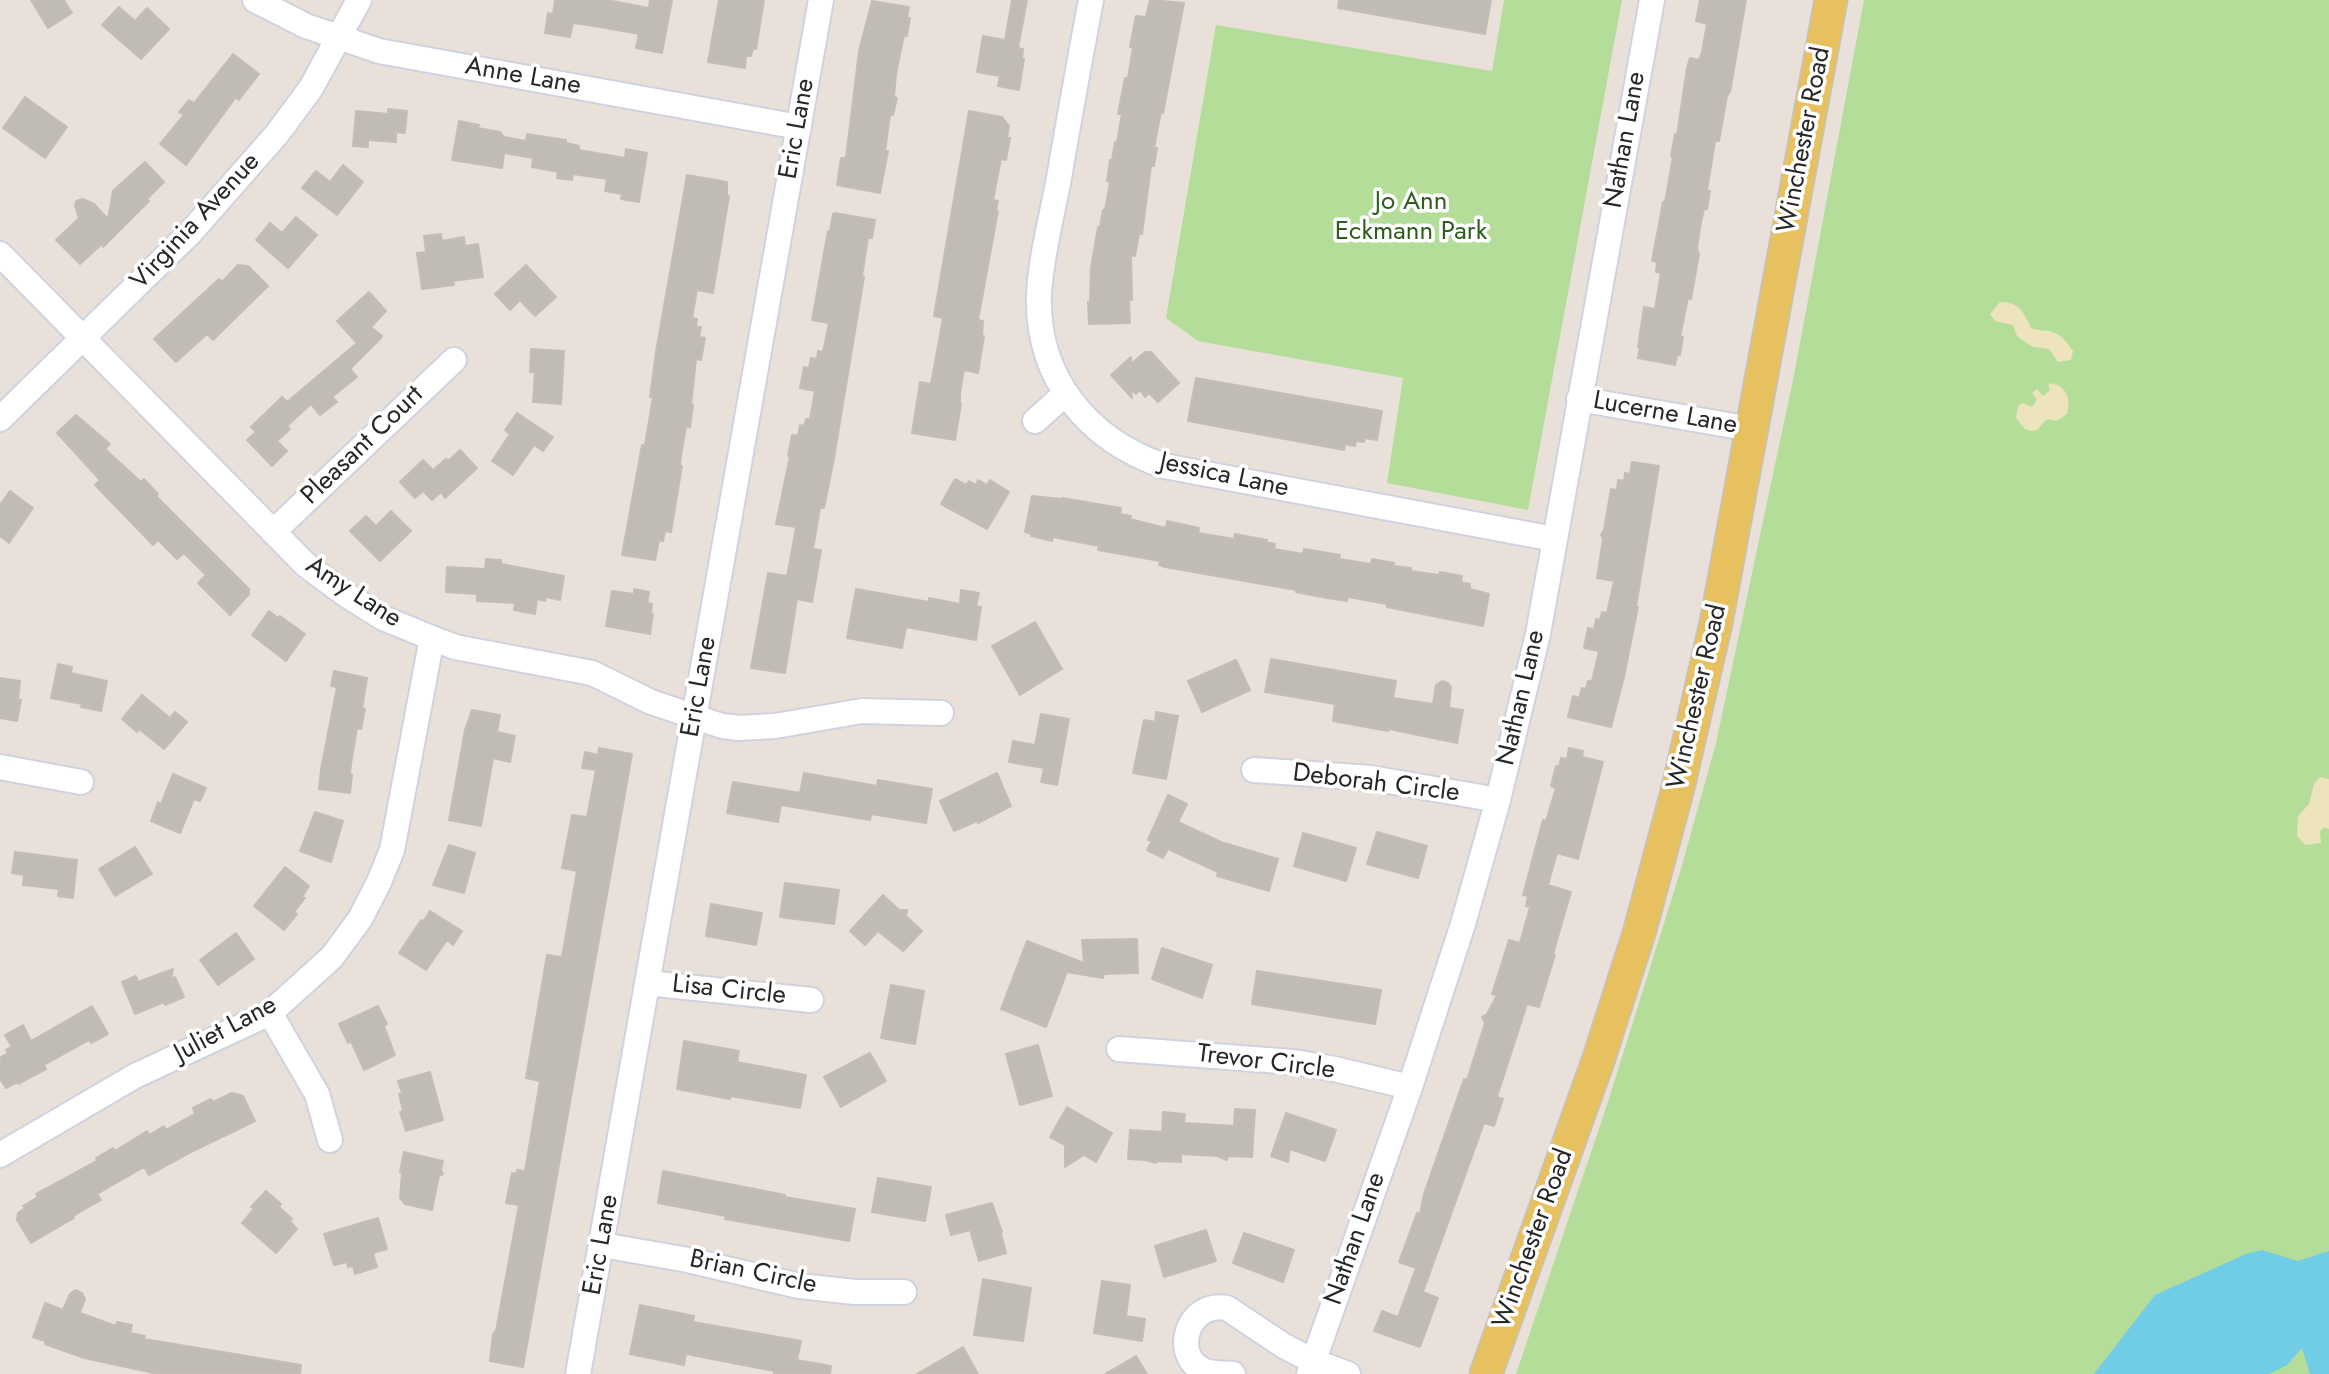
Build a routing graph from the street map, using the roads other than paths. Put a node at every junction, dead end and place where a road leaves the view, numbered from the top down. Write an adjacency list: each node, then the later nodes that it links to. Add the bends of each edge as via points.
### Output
1 (255, 0): 7 (street, Anne Lane)
2 (359, 0): 7 (street, Virginia Avenue)
3 (821, 0): 8 (street, Eric Lane)
4 (1091, 0): 12 (street, Jessica Lane, via 1040,294 1046,349)
5 (1652, 0): 13 (street, Nathan Lane)
6 (1831, 0): 16 (main road, Winchester Road)
7 (338, 39): 8 (street, Anne Lane, via 379,51); 10 (street, Virginia Avenue, via 278,134 190,233)
8 (799, 127): 21 (street, Eric Lane)
9 (0, 254): 10 (street, Amy Lane)
10 (83, 337): 14 (street, Virginia Avenue); 17 (street, Amy Lane)
11 (454, 359): 17 (street, Pleasant Court)
12 (1066, 393): 15 (street); 18 (street, Jessica Lane, via 1078,412 1120,447 1164,466)
13 (1579, 399): 16 (street, Lucerne Lane); 18 (street, Nathan Lane)
14 (0, 419)
15 (1035, 421)
16 (1751, 429): 39 (main road, Winchester Road, via 1716,623 1640,930)
17 (272, 533): 19 (street, Amy Lane, via 345,594 383,618)
18 (1555, 539): 25 (street, Nathan Lane, via 1538,634)
19 (432, 638): 21 (street, Amy Lane, via 455,647 592,673); 28 (street, Juliet Lane, via 392,850 379,882 360,919 332,957)
20 (941, 713): 21 (street, Amy Lane, via 862,711 739,729)
21 (694, 718): 26 (street, Eric Lane)
22 (0, 767): 24 (street)
23 (1254, 770): 25 (street, Deborah Circle, via 1371,778)
24 (81, 782)
25 (1498, 800): 30 (street, Nathan Lane, via 1464,924)
26 (647, 983): 27 (street, Lisa Circle); 33 (street, Eric Lane)
27 (811, 999)
28 (270, 1013): 31 (street, via 317,1094); 32 (street, Juliet Lane, via 135,1076)
29 (1119, 1049): 30 (street, Trevor Circle, via 1294,1062)
30 (1410, 1087): 35 (street, Nathan Lane)
31 (330, 1140)
32 (0, 1155)
33 (602, 1245): 34 (street, Brian Circle, via 688,1259 799,1286); 36 (street, Eric Lane)
34 (904, 1292)
35 (1311, 1367): 37 (street, via 1227,1308 1217,1306 1197,1313 1186,1337 1186,1351 1194,1364 1206,1371); 38 (street)
36 (578, 1374)
37 (1233, 1374)
38 (1348, 1374)
39 (1486, 1374)

